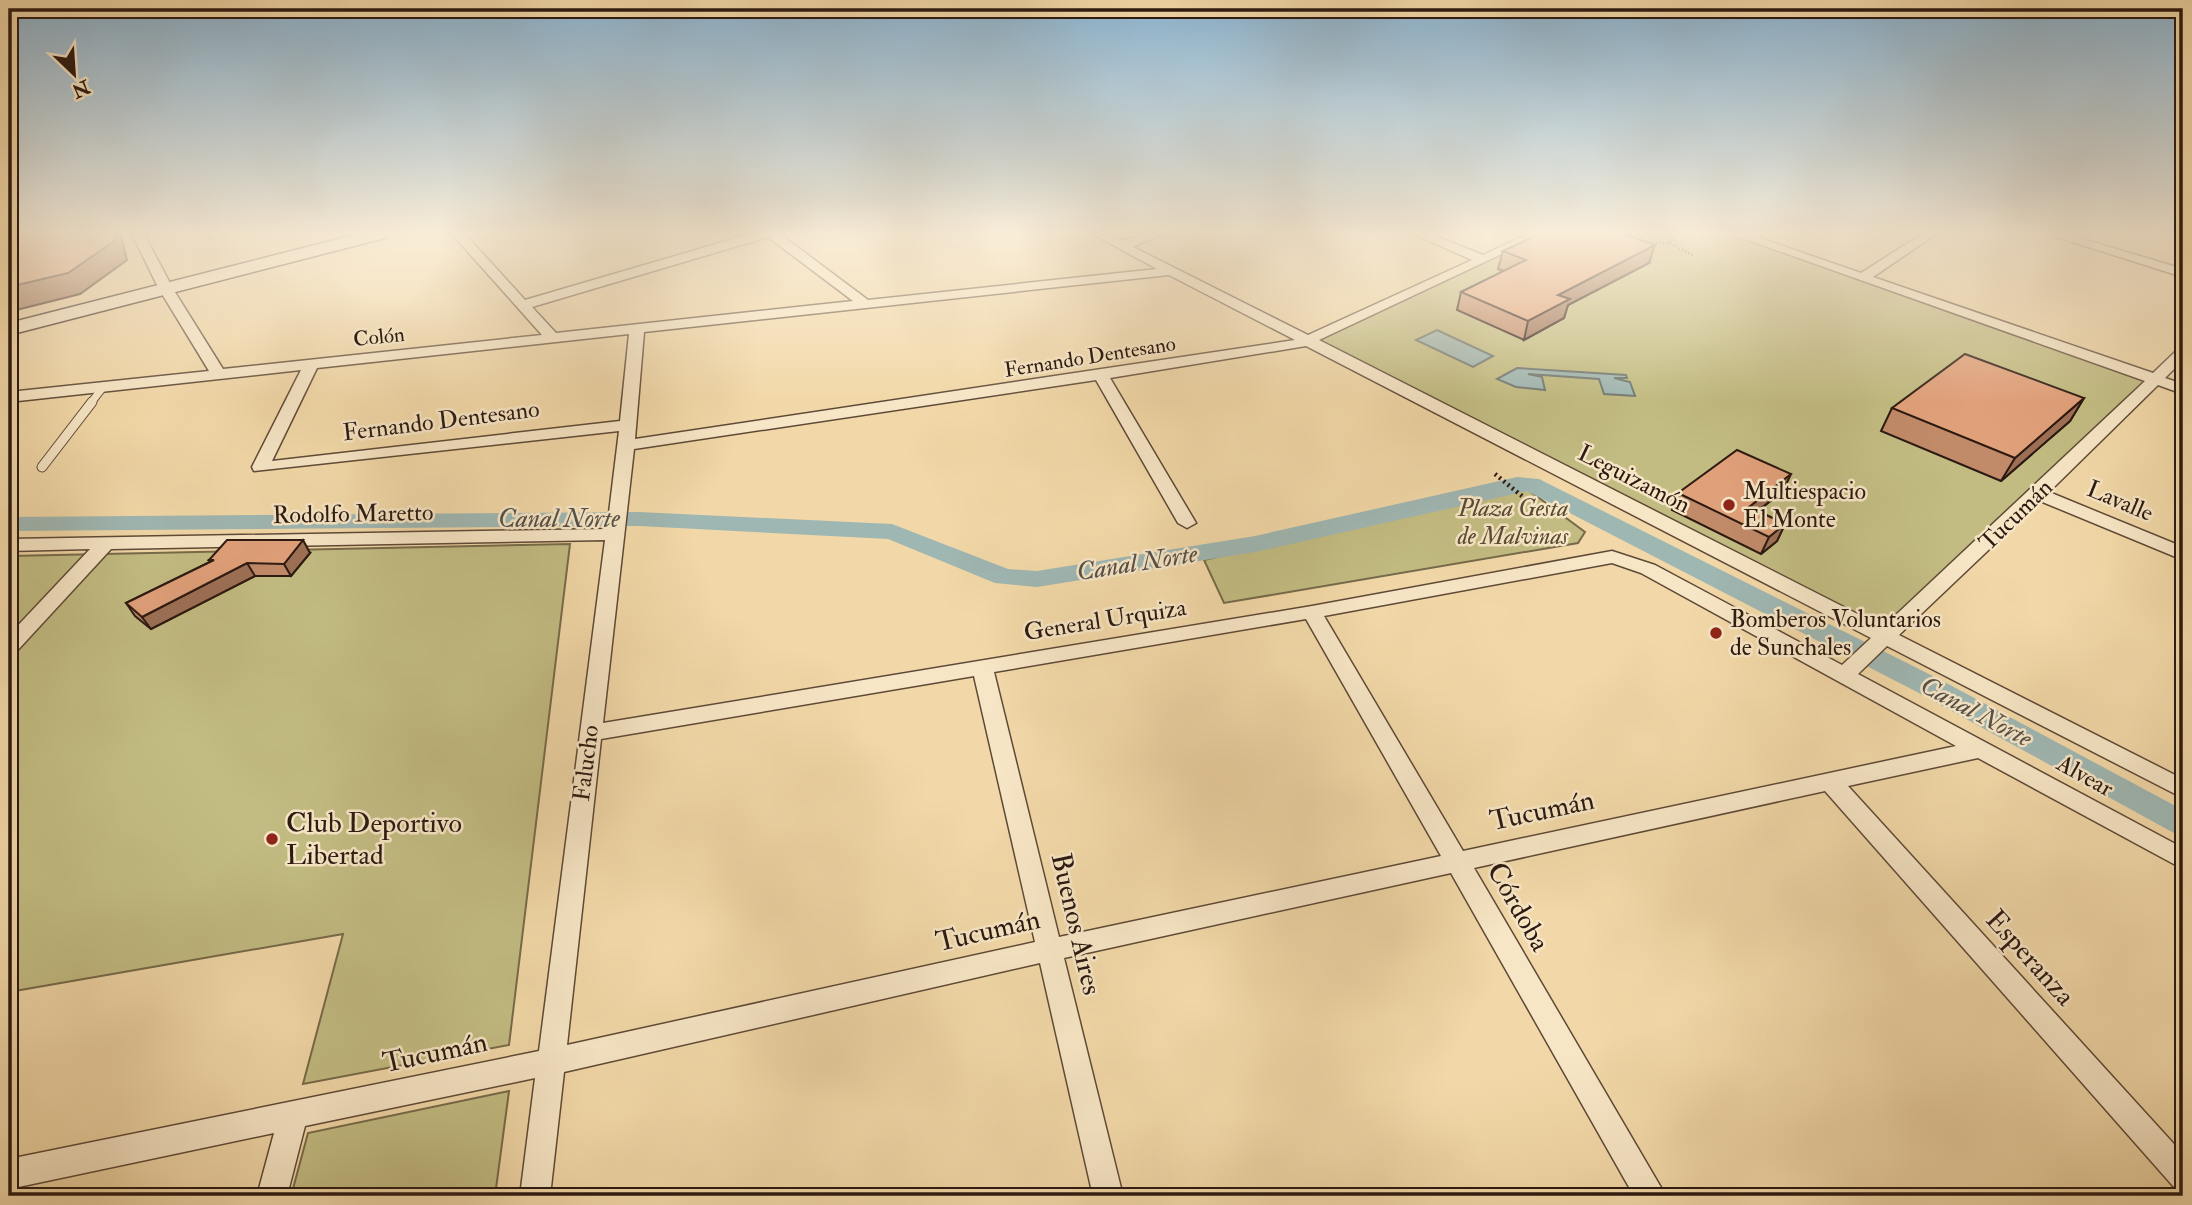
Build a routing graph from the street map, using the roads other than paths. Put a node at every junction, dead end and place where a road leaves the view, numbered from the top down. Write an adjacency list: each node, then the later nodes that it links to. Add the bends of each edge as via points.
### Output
1 (141, 290): 13 (street)
2 (146, 290): 14 (street)
3 (167, 290): 20 (street)
4 (510, 290): 11 (street)
5 (574, 290): 11 (street)
6 (846, 290): 12 (street)
7 (999, 290): 12 (street, Colón)
8 (1210, 290): 17 (street, Leguizamón)
9 (1416, 290): 17 (street, Fernando Dentesano)
10 (1902, 290): 22 (street)
11 (524, 305): 16 (street)
12 (866, 305): 15 (street, Colón)
13 (9, 320)
14 (9, 329)
15 (637, 330): 16 (street, Colón); 26 (street, Falucho)
16 (554, 340): 19 (street, Colón)
17 (1309, 341): 21 (street, Fernando Dentesano); 37 (street, Leguizamón)
18 (2183, 352): 22 (street, Tucumán)
19 (311, 365): 20 (street, Colón); 26 (street, Fernando Dentesano, via 260,467)
20 (219, 374): 23 (street, Colón)
21 (1102, 377): 27 (street, Fernando Dentesano); 30 (street)
22 (2155, 379): 24 (street); 29 (street, Tucumán)
23 (104, 386): 25 (street, Colón); 28 (lane)
24 (2183, 389)
25 (9, 397)
26 (628, 425): 27 (street, Falucho)
27 (626, 445): 31 (street, Falucho)
28 (42, 467)
29 (2038, 494): 34 (street, Lavalle); 37 (street, Tucumán)
30 (1187, 523)
31 (614, 534): 32 (street, Rodolfo Maretto); 41 (street, Falucho)
32 (106, 544): 33 (street, Rodolfo Maretto); 38 (street)
33 (9, 545)
34 (2183, 554)
35 (1628, 560): 36 (street, General Urquiza, via 1612,557); 40 (street, Alvear)
36 (1312, 612): 39 (street, General Urquiza); 46 (street, Córdoba)
37 (1887, 637): 40 (street, Tucumán); 44 (street, Leguizamón)
38 (9, 647)
39 (982, 667): 41 (street, General Urquiza); 47 (street, Buenos Aires)
40 (1845, 674): 42 (street, Alvear)
41 (589, 733): 48 (street, Falucho)
42 (1981, 749): 43 (street, Tucumán); 45 (street, Alvear)
43 (1830, 782): 46 (street, Tucumán); 51 (street, Esperanza)
44 (2183, 789)
45 (2183, 859)
46 (1457, 862): 47 (street, Tucumán); 55 (street, Córdoba)
47 (1049, 950): 48 (street, Tucumán); 54 (street, Buenos Aires)
48 (550, 1062): 49 (street, Tucumán); 53 (street, Falucho)
49 (294, 1114): 50 (street, Tucumán); 52 (street)
50 (9, 1174)
51 (2183, 1176)
52 (272, 1196)
53 (535, 1196)
54 (1108, 1196)
55 (1651, 1196)

